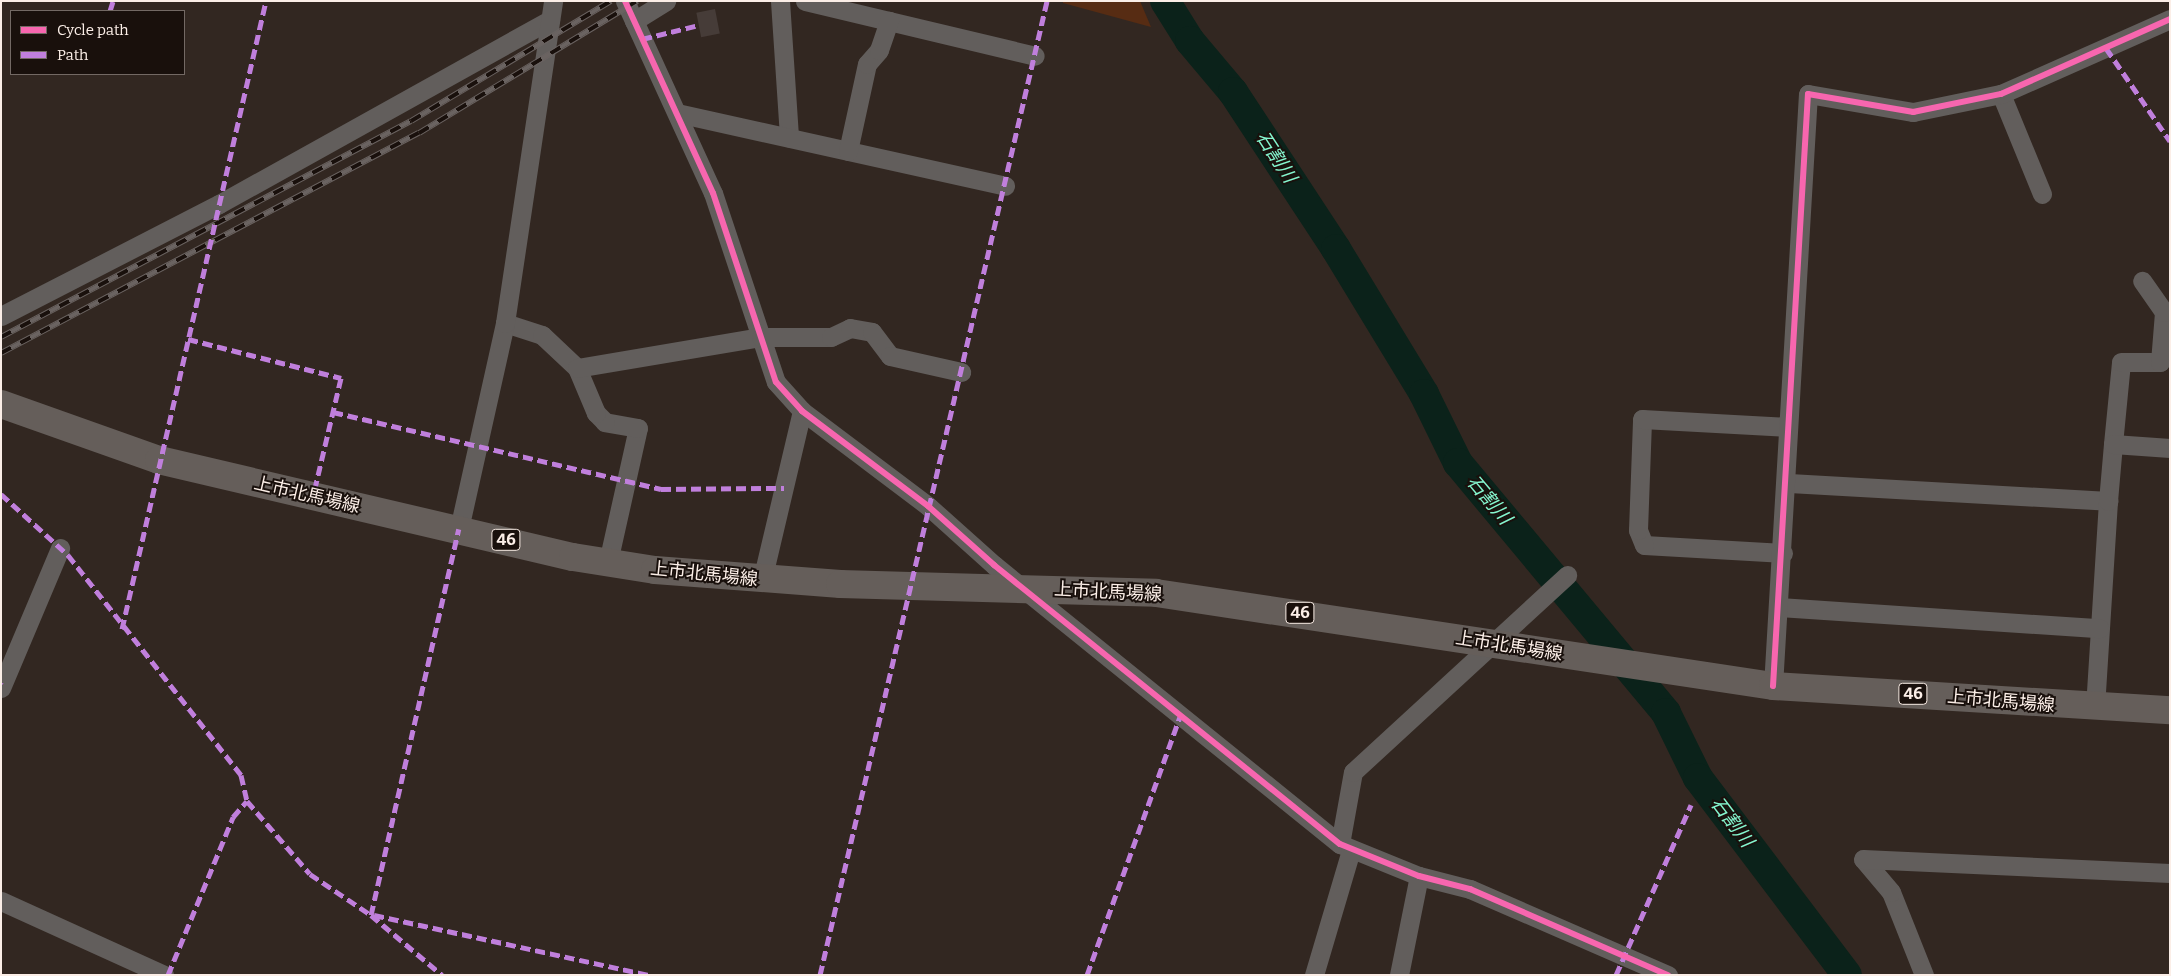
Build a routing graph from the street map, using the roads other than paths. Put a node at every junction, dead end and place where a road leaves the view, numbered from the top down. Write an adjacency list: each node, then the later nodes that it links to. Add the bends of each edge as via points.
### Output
1 (625, 1): 8 (street)
2 (666, 1): 8 (street)
3 (780, 1): 12 (street)
4 (805, 1): 6 (street)
5 (552, 10): 17 (street, via 219,204); 18 (street)
6 (882, 14): 9 (street); 13 (street, via 879,50 867,64)
7 (2170, 19): 10 (street)
8 (634, 21): 11 (street)
9 (1035, 56)
10 (2001, 94): 15 (street); 24 (street, via 1913,112 1808,94)
11 (677, 113): 12 (street); 19 (street, via 713,193)
12 (789, 138): 13 (street)
13 (848, 151): 14 (street)
14 (1005, 186)
15 (2042, 194)
16 (2142, 281): 25 (street, via 2164,312 2160,362 2120,362)
17 (1, 316)
18 (505, 323): 20 (street, via 542,335); 29 (street)
19 (761, 337): 20 (street); 21 (street, via 831,337 850,328 872,332 890,356); 23 (street, via 776,382)
20 (576, 368): 32 (street, via 596,413 605,422 638,428)
21 (961, 372)
22 (1, 404): 29 (main road, 上市北馬場線 / 46, via 159,460)
23 (802, 411): 34 (street); 35 (street)
24 (1788, 427): 27 (street); 31 (street, via 1642,419 1638,530 1644,545)
25 (2114, 444): 26 (street); 28 (street)
26 (2170, 448)
27 (1788, 483): 28 (street); 31 (street)
28 (2108, 501): 37 (street)
29 (459, 529): 32 (main road, 上市北馬場線 / 46)
30 (60, 548): 40 (street)
31 (1783, 553): 36 (street)
32 (608, 562): 34 (main road, 上市北馬場線 / 46)
33 (1567, 575): 38 (street)
34 (762, 580): 35 (main road, 上市北馬場線 / 46)
35 (1025, 588): 38 (main road, 上市北馬場線 / 46, via 1156,593); 43 (street)
36 (1779, 607): 37 (street); 39 (street)
37 (2099, 628): 41 (street)
38 (1492, 644): 39 (main road, 上市北馬場線 / 46); 43 (street, via 1353,772)
39 (1773, 686): 41 (main road, 上市北馬場線 / 46)
40 (1, 688)
41 (2095, 708): 42 (main road, 上市北馬場線 / 46)
42 (2170, 710)
43 (1346, 847): 45 (street); 48 (street)
44 (2170, 873): 51 (street, via 1863,859 1891,892)
45 (1419, 876): 49 (street); 50 (street, via 1470,889)
46 (1, 901): 47 (street)
47 (164, 975)
48 (1314, 975)
49 (1399, 975)
50 (1668, 975)
51 (1924, 975)

